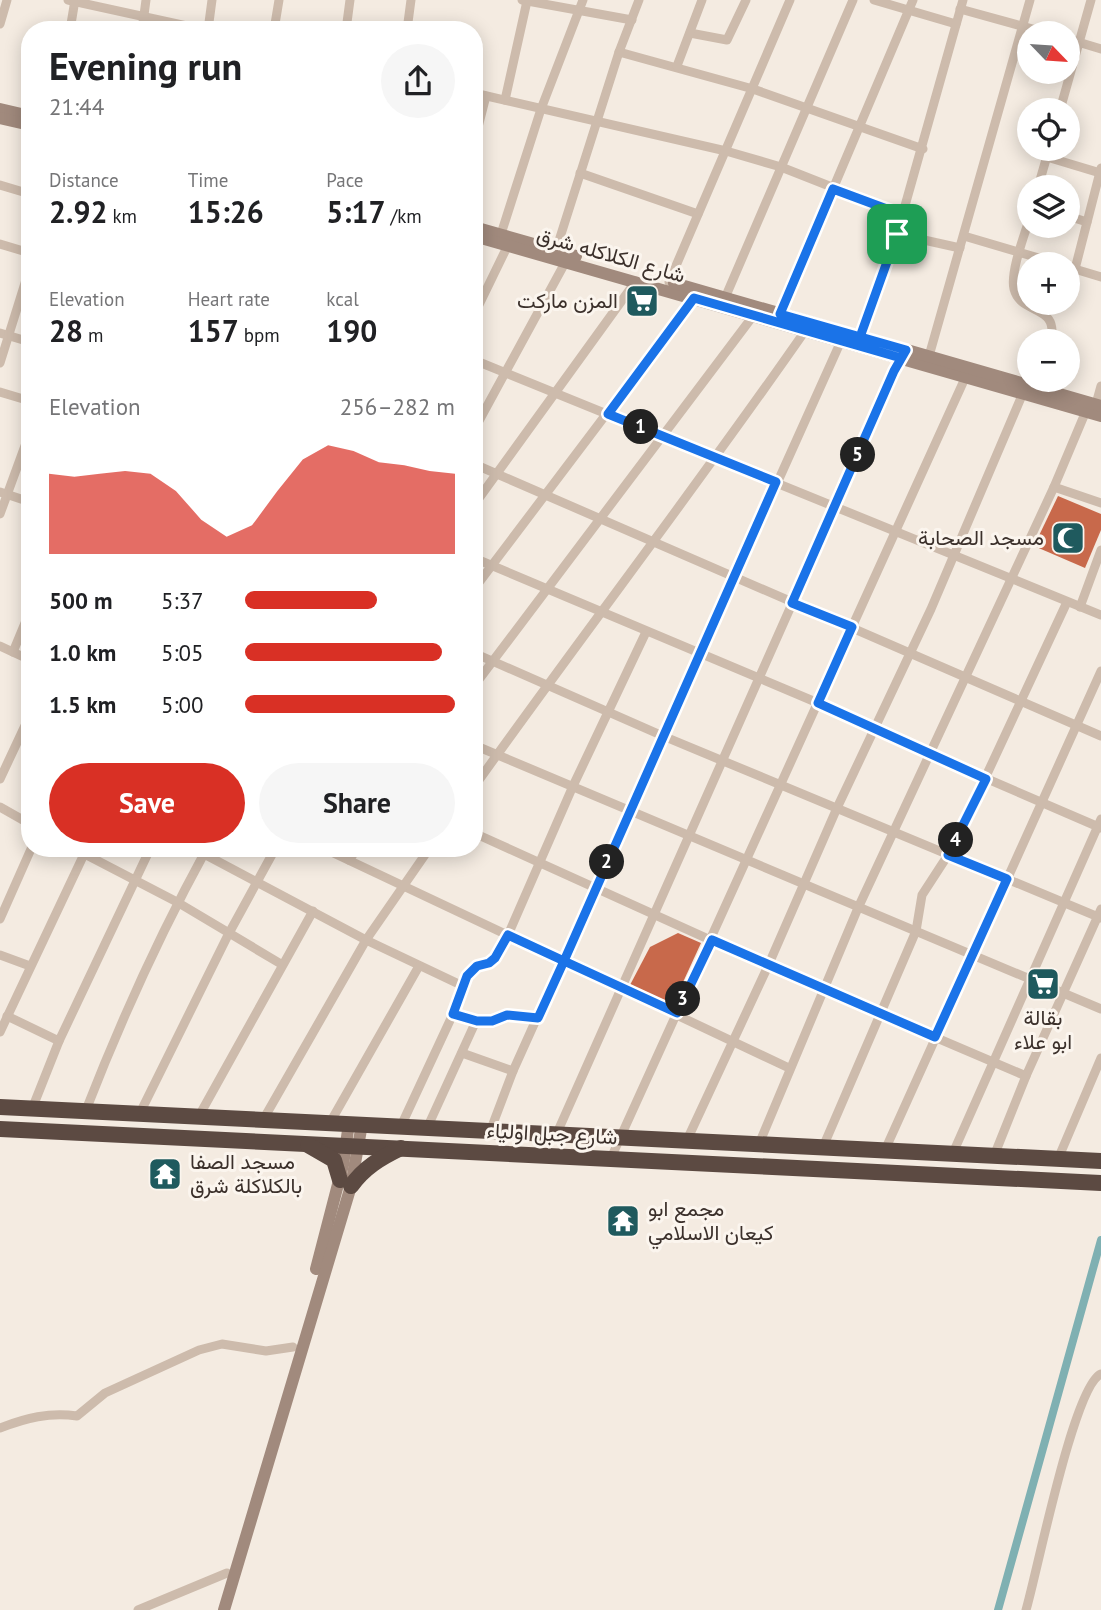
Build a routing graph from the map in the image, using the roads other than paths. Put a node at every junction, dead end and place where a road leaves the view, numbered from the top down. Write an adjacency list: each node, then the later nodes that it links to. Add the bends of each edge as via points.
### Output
1 (7, 0): 33 (street)
2 (73, 0): 23 (street); 25 (street)
3 (146, 0): 23 (street)
4 (212, 0): 28 (street)
5 (279, 0): 29 (street)
6 (350, 0): 30 (street)
7 (411, 0): 31 (street)
8 (583, 0): 21 (street)
9 (639, 0): 24 (street)
10 (702, 0): 36 (street)
11 (746, 0): 36 (street, via 727,40)
12 (790, 0): 43 (street)
13 (853, 0): 50 (street)
14 (874, 0): 22 (street)
15 (913, 0): 22 (street)
16 (1030, 0): 32 (street)
17 (1091, 0): 37 (street)
18 (524, 1): 19 (street); 46 (street)
19 (545, 2): 21 (street)
20 (962, 4): 34 (street); 35 (street)
21 (579, 11): 24 (street); 49 (street)
22 (908, 11): 34 (street); 55 (street)
23 (144, 16): 26 (street); 27 (street)
24 (632, 20): 41 (street)
25 (71, 21)
26 (143, 21)
27 (166, 21)
28 (208, 21)
29 (276, 21)
30 (347, 21)
31 (408, 21)
32 (1024, 21)
33 (0, 24)
34 (956, 24): 56 (street)
35 (1017, 24)
36 (690, 33): 42 (street)
37 (1080, 38)
38 (1080, 42): 40 (street)
39 (1017, 47): 71 (street)
40 (1101, 49)
41 (619, 52): 42 (street); 53 (street)
42 (677, 66): 43 (street)
43 (753, 89): 50 (street); 57 (street)
44 (483, 95): 45 (street)
45 (486, 96): 46 (street); 47 (street)
46 (505, 100): 49 (street)
47 (483, 108)
48 (0, 109): 51 (street)
49 (541, 109): 53 (street); 74 (street)
50 (805, 110): 55 (street); 59 (street)
51 (21, 114)
52 (0, 118): 54 (street)
53 (597, 119): 57 (street); 61 (street)
54 (21, 123)
55 (858, 128): 56 (street); 63 (street)
56 (923, 149): 66 (street)
57 (726, 151): 59 (street); 65 (street)
58 (1072, 161): 60 (street)
59 (781, 167): 63 (street); 91 (street)
60 (1100, 170): 68 (street)
61 (580, 173): 65 (street); 78 (street)
62 (0, 185): 64 (street)
63 (833, 189): 66 (street); 92 (street)
64 (21, 191)
65 (698, 214): 86 (street)
66 (903, 215): 70 (street)
67 (1080, 220): 68 (street)
68 (1087, 222): 80 (street)
69 (483, 231): 74 (street, شارع الكلاكله شرق)
70 (897, 234): 76 (street); 98 (street)
71 (964, 236): 76 (street); 79 (street)
72 (483, 237): 74 (street, شارع الكلاكله شرق)
73 (1024, 238): 79 (street)
74 (504, 240): 78 (street, شارع الكلاكله شرق); 81 (street, شارع الكلاكله شرق); 88 (street)
75 (0, 244): 77 (street)
76 (960, 248): 102 (street)
77 (21, 250)
78 (556, 250): 86 (street, شارع الكلاكله شرق)
79 (1020, 252)
80 (1077, 252)
81 (566, 261): 85 (street, شارع الكلاكله شرق); 105 (street)
82 (1080, 271): 84 (street)
83 (1017, 272): 89 (street)
84 (1101, 277)
85 (636, 281): 90 (street, شارع الكلاكله شرق); 112 (street)
86 (669, 282): 91 (street, شارع الكلاكله شرق)
87 (21, 290): 97 (street)
88 (483, 292)
89 (1017, 296)
90 (694, 298): 94 (street, شارع الكلاكله شرق); 116 (street)
91 (725, 298): 92 (street, شارع الكلاكله شرق)
92 (780, 314): 98 (street, شارع الكلاكله شرق)
93 (1044, 315): 95 (street)
94 (753, 316): 96 (street, شارع الكلاكله شرق); 117 (street)
95 (1054, 329)
96 (806, 331): 100 (street, شارع الكلاكله شرق); 119 (street)
97 (4, 334): 99 (street); 103 (street)
98 (860, 337): 101 (street, شارع الكلاكله شرق)
99 (21, 339)
100 (841, 341): 101 (street, شارع الكلاكله شرق); 122 (street)
101 (904, 354): 102 (street, شارع الكلاكله شرق); 106 (street, شارع الكلاكله شرق); 129 (street)
102 (929, 356): 107 (street, شارع الكلاكله شرق)
103 (0, 363)
104 (483, 364): 105 (street)
105 (506, 373): 112 (street); 115 (street)
106 (966, 376): 111 (street, شارع الكلاكله شرق); 132 (street)
107 (1017, 378)
108 (1101, 386): 114 (street)
109 (0, 392): 113 (street)
110 (1059, 392): 114 (street, شارع الكلاكله شرق)
111 (1023, 393): 114 (street, شارع الكلاكله شرق); 135 (street)
112 (556, 394): 116 (street); 121 (street)
113 (21, 398)
114 (1096, 409): 123 (street)
115 (483, 414)
116 (608, 414): 117 (street); 126 (street)
117 (663, 435): 119 (street); 131 (street)
118 (21, 453): 125 (street)
119 (717, 458): 122 (street); 133 (street)
120 (483, 468): 121 (street)
121 (495, 474): 124 (street); 126 (street)
122 (776, 482): 129 (street); 139 (street)
123 (1054, 487): 128 (street); 140 (street)
124 (483, 492)
125 (4, 493): 127 (street); 130 (street)
126 (545, 496): 131 (street); 137 (street)
127 (21, 499)
128 (1101, 503)
129 (835, 506): 132 (street); 143 (street)
130 (0, 514)
131 (601, 517): 133 (street); 141 (street)
132 (898, 531): 135 (street); 147 (street)
133 (654, 542): 139 (street); 145 (street)
134 (1100, 554): 144 (street)
135 (954, 555): 140 (street); 152 (street)
136 (483, 561): 137 (street)
137 (493, 565): 138 (street); 141 (street)
138 (483, 578)
139 (734, 578): 143 (street); 153 (street)
140 (1010, 579): 142 (street); 159 (street)
141 (548, 590): 145 (street); 156 (street)
142 (1067, 602): 144 (street); 162 (street)
143 (792, 603): 147 (street); 160 (street)
144 (1080, 607): 146 (street)
145 (602, 614): 148 (street); 161 (street)
146 (1101, 615)
147 (852, 627): 152 (street); 163 (street)
148 (646, 632): 153 (street); 164 (street)
149 (21, 633): 151 (street)
150 (0, 646): 151 (street)
151 (13, 652): 154 (street)
152 (911, 652): 159 (street); 166 (street)
153 (699, 654): 160 (street); 168 (street)
154 (21, 656)
155 (483, 657): 156 (street)
156 (493, 661): 158 (street); 161 (street)
157 (1101, 671): 165 (street)
158 (483, 675)
159 (966, 677): 162 (street); 171 (street)
160 (758, 679): 163 (street); 173 (street)
161 (547, 684): 164 (street); 172 (street)
162 (1021, 701): 165 (street); 176 (street)
163 (818, 703): 166 (street); 177 (street)
164 (608, 712): 168 (street); 178 (street)
165 (1077, 726): 169 (street); 179 (street)
166 (874, 730): 171 (street); 181 (street)
167 (21, 734): 175 (street)
168 (663, 736): 173 (street); 182 (street)
169 (1101, 736)
170 (483, 749): 172 (street)
171 (929, 754): 176 (street); 185 (street)
172 (497, 756): 174 (street); 178 (street)
173 (721, 760): 177 (street); 186 (street)
174 (483, 775)
175 (0, 779)
176 (986, 779): 179 (street); 188 (street)
177 (781, 784): 181 (street); 199 (street)
178 (573, 786): 182 (street); 201 (street)
179 (1042, 803): 184 (street); 202 (street)
180 (0, 807): 183 (street)
181 (837, 808): 185 (street); 205 (street)
182 (630, 810): 186 (street); 207 (street)
183 (21, 819)
184 (1100, 825): 209 (street)
185 (893, 832): 188 (street); 210 (street)
186 (689, 835): 199 (street); 212 (street)
187 (483, 837): 201 (street)
188 (948, 855): 202 (street); 215 (street, via 922,895)
189 (27, 857): 214 (street)
190 (83, 857): 224 (street)
191 (96, 857): 203 (street)
192 (146, 857): 203 (street)
193 (202, 857): 208 (street)
194 (218, 857): 204 (street)
195 (270, 857): 204 (street)
196 (342, 857): 200 (street)
197 (351, 857): 200 (street)
198 (423, 857): 206 (street)
199 (747, 858): 205 (street); 219 (street)
200 (349, 860): 206 (street)
201 (540, 864): 207 (street); 217 (street)
202 (1007, 879): 209 (street); 220 (street)
203 (133, 880): 208 (street); 241 (street)
204 (257, 881): 211 (street); 216 (street)
205 (805, 882): 210 (street); 226 (street)
206 (403, 883): 217 (street); 218 (street)
207 (595, 888): 212 (street); 222 (street)
208 (177, 902): 216 (street); 251 (street, via 117,1030)
209 (1064, 903): 213 (street); 227 (street)
210 (859, 908): 215 (street); 230 (street)
211 (313, 911): 218 (street); 223 (street)
212 (655, 913): 219 (street); 229 (street)
213 (1100, 914): 231 (street)
214 (0, 919)
215 (916, 931): 220 (street); 234 (street)
216 (228, 935): 223 (street); 252 (street)
217 (508, 935): 222 (street); 228 (street, via 495,958 477,966)
218 (366, 940): 225 (street); 254 (street)
219 (712, 940): 226 (street); 233 (street)
220 (972, 954): 227 (street); 240 (street)
221 (0, 955): 224 (street)
222 (564, 961): 229 (street); 237 (street)
223 (281, 964): 253 (street)
224 (30, 966): 236 (street)
225 (419, 966): 228 (street); 255 (street)
226 (768, 966): 230 (street); 242 (street)
227 (1030, 978): 231 (street); 245 (street)
228 (463, 986): 235 (street)
229 (622, 987): 233 (street); 261 (street)
230 (824, 989): 234 (street); 246 (street)
231 (1063, 992): 232 (street); 248 (street)
232 (1101, 1009)
233 (677, 1013): 242 (street); 262 (street)
234 (880, 1013): 240 (street); 268 (street)
235 (453, 1014): 238 (street); 257 (street)
236 (8, 1016): 239 (street); 241 (street)
237 (538, 1018): 238 (street, via 507,1015); 247 (street)
238 (477, 1021): 243 (street)
239 (0, 1032)
240 (935, 1037): 245 (street); 269 (street)
241 (59, 1041): 250 (street)
242 (731, 1042): 246 (street); 263 (street)
243 (462, 1053): 247 (street); 258 (street)
244 (1101, 1058): 273 (street)
245 (992, 1061): 248 (street); 270 (street)
246 (789, 1068): 265 (street)
247 (513, 1071): 260 (street)
248 (1026, 1076): 271 (street)
249 (0, 1107): 250 (highway)
250 (32, 1109): 251 (highway)
251 (86, 1110): 252 (highway)
252 (140, 1113): 253 (highway)
253 (198, 1116): 254 (highway)
254 (263, 1120): 255 (highway)
255 (331, 1121): 256 (highway, شارع جبل اولياء)
256 (355, 1123): 257 (highway, شارع جبل اولياء); 266 (street)
257 (401, 1126): 258 (highway, شارع جبل اولياء)
258 (428, 1126): 260 (highway, شارع جبل اولياء)
259 (0, 1129): 264 (highway, شارع جبل اولياء)
260 (491, 1129): 261 (highway, شارع جبل اولياء)
261 (557, 1133): 262 (highway, شارع جبل اولياء)
262 (620, 1137): 263 (highway, شارع جبل اولياء); 272 (street)
263 (687, 1140): 265 (highway, شارع جبل اولياء)
264 (303, 1142): 266 (highway, شارع جبل اولياء); 276 (highway, via 334,1160)
265 (759, 1144): 268 (highway, شارع جبل اولياء)
266 (353, 1145): 267 (highway, شارع جبل اولياء); 276 (street)
267 (402, 1147): 272 (highway, شارع جبل اولياء); 276 (highway)
268 (816, 1147): 269 (highway, شارع جبل اولياء); 275 (highway)
269 (885, 1150): 270 (highway, شارع جبل اولياء)
270 (953, 1153): 271 (highway, شارع جبل اولياء)
271 (994, 1156): 273 (highway, شارع جبل اولياء)
272 (611, 1158): 275 (highway, شارع جبل اولياء)
273 (1058, 1159): 274 (highway, شارع جبل اولياء)
274 (1101, 1161)
275 (806, 1169): 277 (highway, شارع جبل اولياء)
276 (345, 1183): 278 (street)
277 (1101, 1183)
278 (320, 1268): 279 (street); 285 (street)
279 (293, 1347): 281 (street, via 266,1351 222,1344 199,1350 105,1393 78,1416 58,1413); 282 (street)
280 (1101, 1374): 286 (street, via 1087,1390 1064,1458)
281 (0, 1428)
282 (227, 1573): 283 (street); 284 (street)
283 (138, 1610)
284 (215, 1610)
285 (224, 1610)
286 (1026, 1610)

